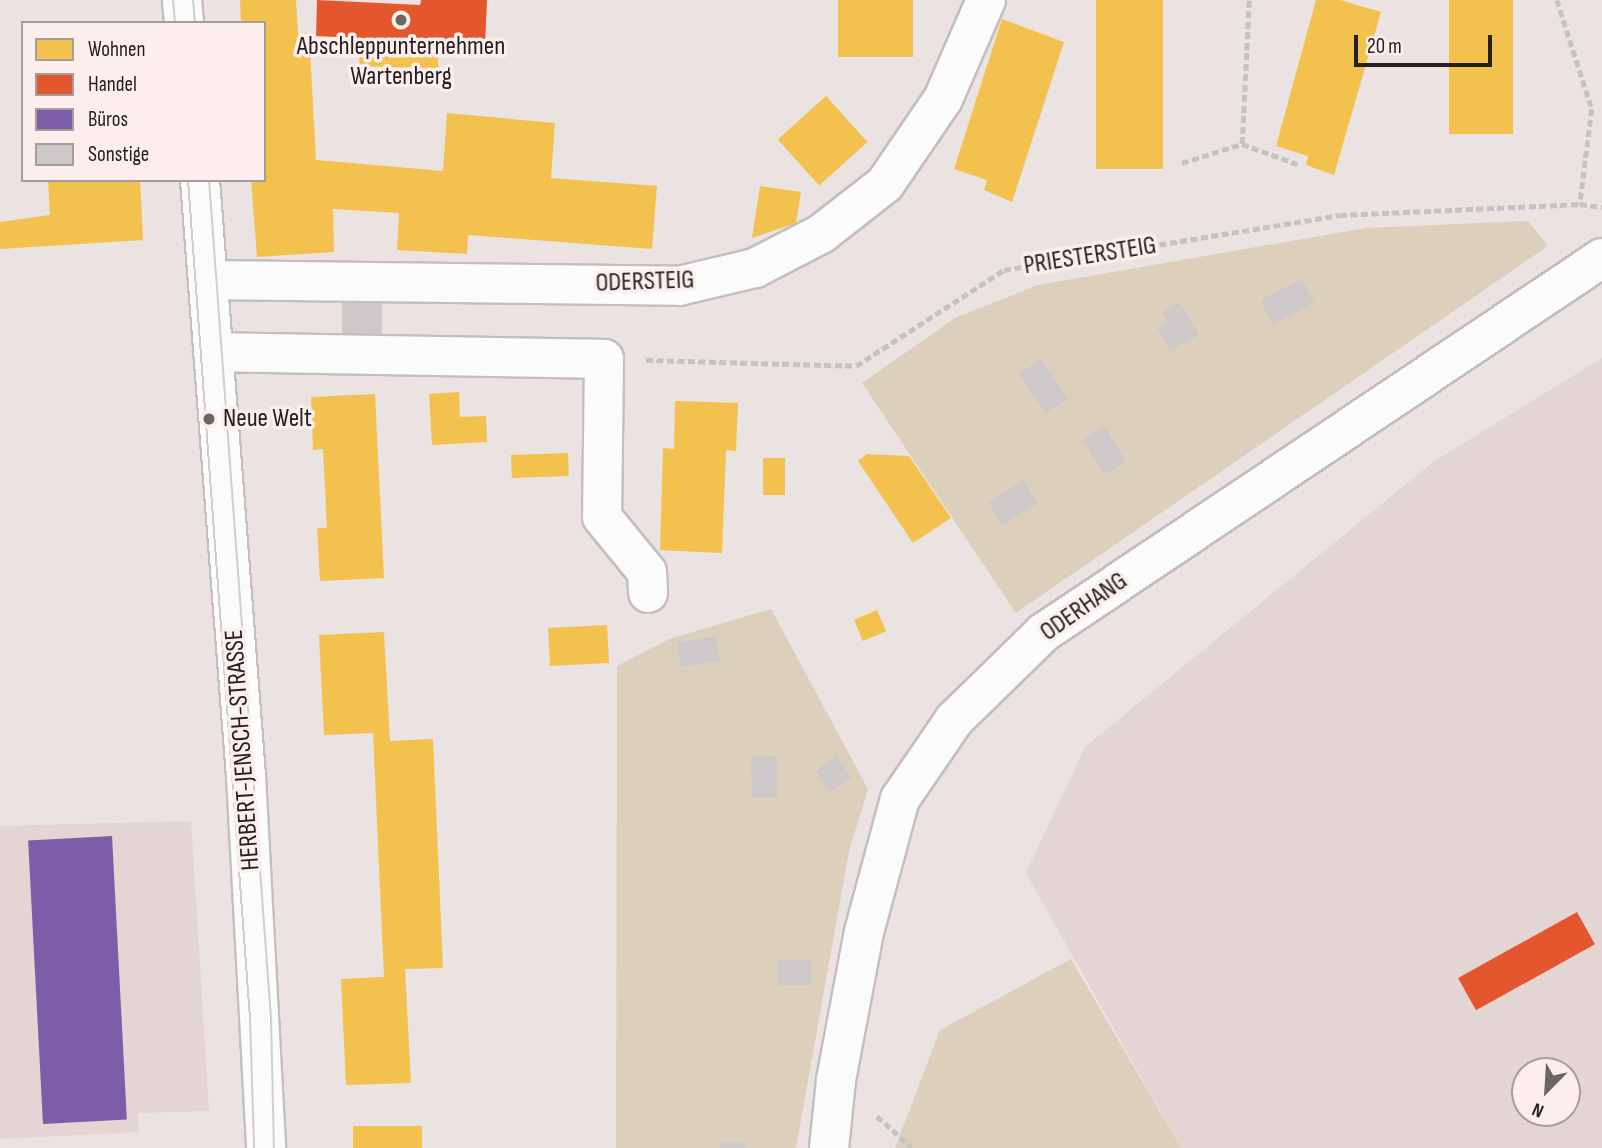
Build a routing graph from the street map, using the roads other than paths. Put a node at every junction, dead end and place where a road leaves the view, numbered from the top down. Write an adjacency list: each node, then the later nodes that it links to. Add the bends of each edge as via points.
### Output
1 (182, 0): 3 (street)
2 (986, 0): 6 (street, ODERSTEIG, via 943,99 884,184 821,234 755,268 679,286)
3 (184, 21)
4 (200, 182): 6 (street, HERBERT-JENSCH-STRASSE)
5 (1602, 258): 10 (street, ODERHANG, via 1043,632 954,720 900,799 864,932 836,1080)
6 (209, 280): 7 (street, HERBERT-JENSCH-STRASSE)
7 (213, 352): 8 (street, via 604,359 602,517 648,572); 9 (street, HERBERT-JENSCH-STRASSE, via 246,776)
8 (648, 593)
9 (264, 1148)
10 (829, 1148)

